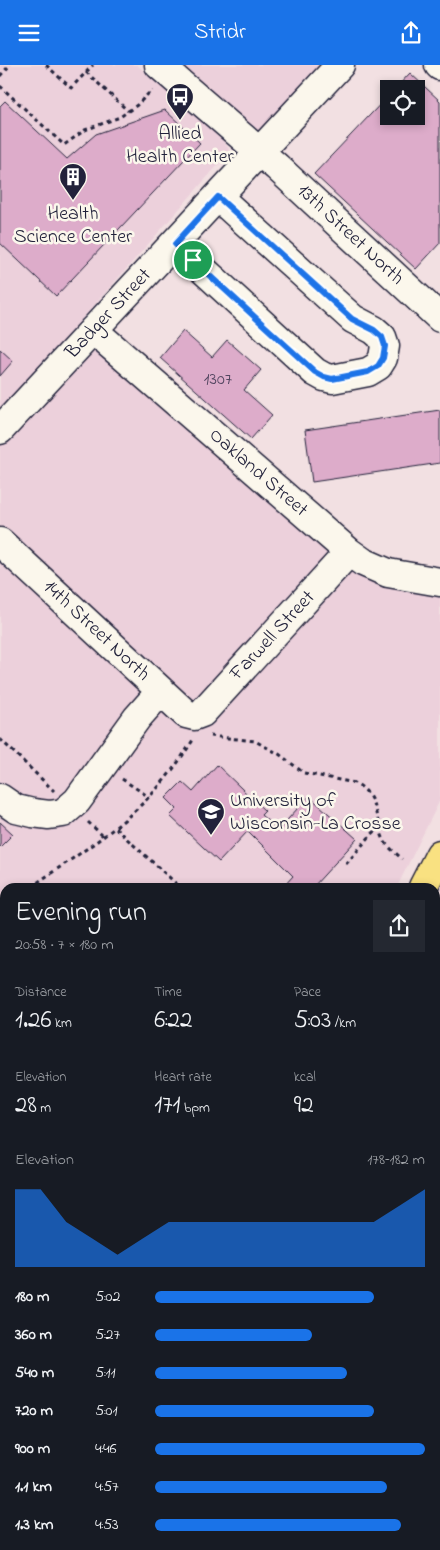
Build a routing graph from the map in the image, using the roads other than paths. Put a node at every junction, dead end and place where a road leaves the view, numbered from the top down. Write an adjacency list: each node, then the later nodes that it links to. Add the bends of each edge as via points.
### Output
1 (340, 65): 3 (street, Badger Street)
2 (156, 77): 3 (street, 13th Street North)
3 (258, 152): 4 (street, Badger Street); 6 (street, 13th Street North)
4 (218, 197): 5 (street, Badger Street); 5 (street, via 352,319 382,337 385,346 378,366 368,372 332,379 315,372)
5 (175, 244): 7 (street, Badger Street)
6 (440, 318)
7 (93, 330): 8 (street, Badger Street); 10 (street, Oakland Street)
8 (0, 430)
9 (0, 542): 12 (street, 14th Street North)
10 (349, 552): 11 (street, Oakland Street, via 388,573); 13 (street, Farwell Street, via 202,713)
11 (440, 582)
12 (161, 691): 13 (street, 14th Street North, via 186,713); 14 (street, via 137,718 77,801 63,813 33,813 16,809)
13 (198, 729)
14 (0, 799)
15 (440, 854): 16 (main road)
16 (425, 883)

